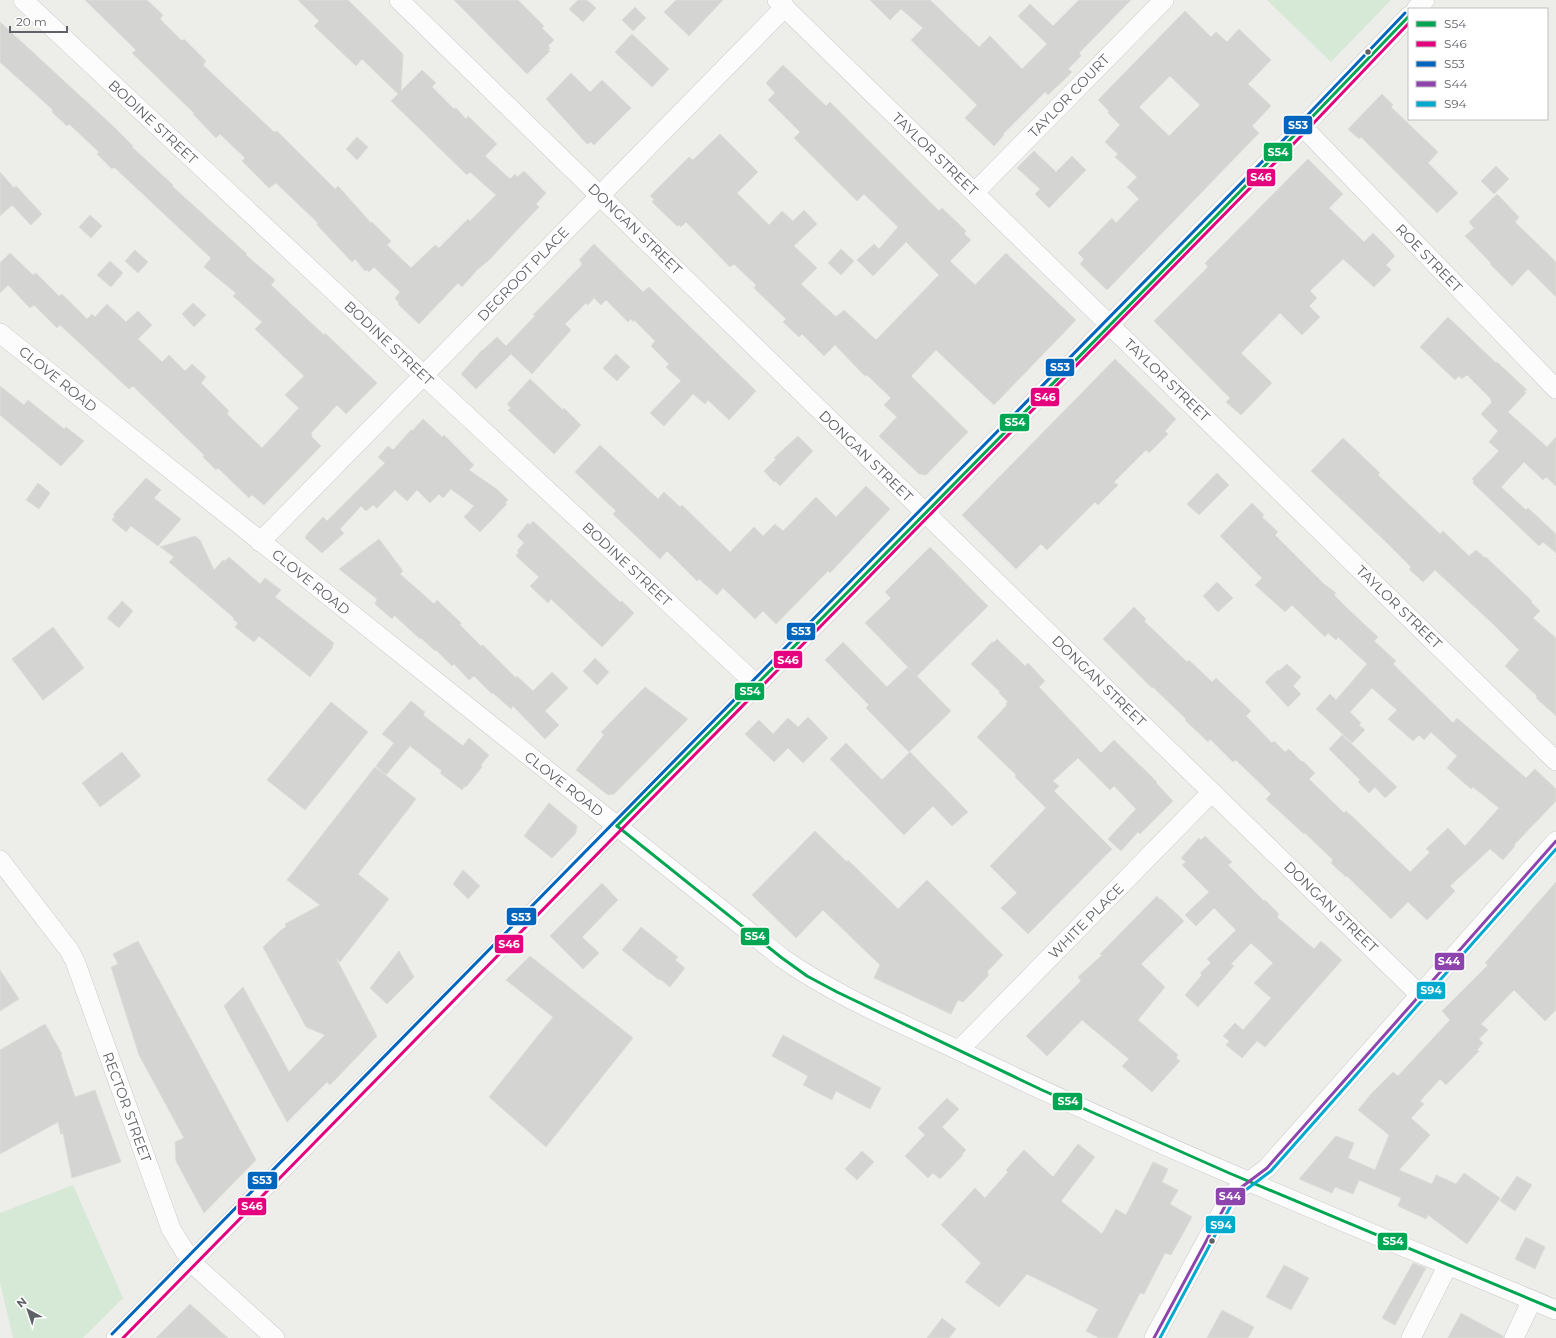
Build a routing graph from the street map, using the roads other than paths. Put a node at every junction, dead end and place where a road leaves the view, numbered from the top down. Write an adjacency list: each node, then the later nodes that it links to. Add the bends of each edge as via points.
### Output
1 (23, 0): 11 (street, BODINE STREET)
2 (399, 0): 8 (street, DONGAN STREET)
3 (1164, 0): 7 (street, TAYLOR COURT)
4 (781, 4): 7 (street, TAYLOR STREET); 8 (street, DEGROOT PLACE)
5 (1408, 17): 6 (street)
6 (1303, 127): 9 (street); 12 (street, ROE STREET)
7 (975, 192): 9 (street, TAYLOR STREET)
8 (600, 196): 11 (street, DEGROOT PLACE); 13 (street, DONGAN STREET)
9 (1110, 324): 13 (street); 16 (street, TAYLOR STREET)
10 (0, 333): 14 (street, CLOVE ROAD)
11 (424, 376): 14 (street, DEGROOT PLACE); 15 (street, BODINE STREET)
12 (1556, 389)
13 (926, 513): 15 (street); 17 (street, DONGAN STREET)
14 (260, 542): 18 (street, CLOVE ROAD)
15 (757, 685): 18 (street)
16 (1556, 761)
17 (1212, 792): 21 (street, DONGAN STREET); 22 (street, WHITE PLACE)
18 (617, 826): 22 (street, CLOVE ROAD, via 807,976); 24 (street)
19 (1556, 841): 21 (street)
20 (0, 860): 24 (street, RECTOR STREET, via 75,961 171,1228)
21 (1420, 995): 23 (street, via 1267,1168)
22 (959, 1050): 23 (street, CLOVE ROAD, via 1042,1090)
23 (1248, 1181): 25 (street, CLOVE ROAD); 30 (street, via 1231,1195)
24 (192, 1263): 28 (street); 29 (street, RECTOR STREET)
25 (1448, 1265): 26 (street, CLOVE ROAD); 31 (street)
26 (1532, 1300): 27 (street, CLOVE ROAD); 32 (street)
27 (1556, 1310)
28 (116, 1338)
29 (275, 1338)
30 (1154, 1338)
31 (1411, 1338)
32 (1514, 1338)

